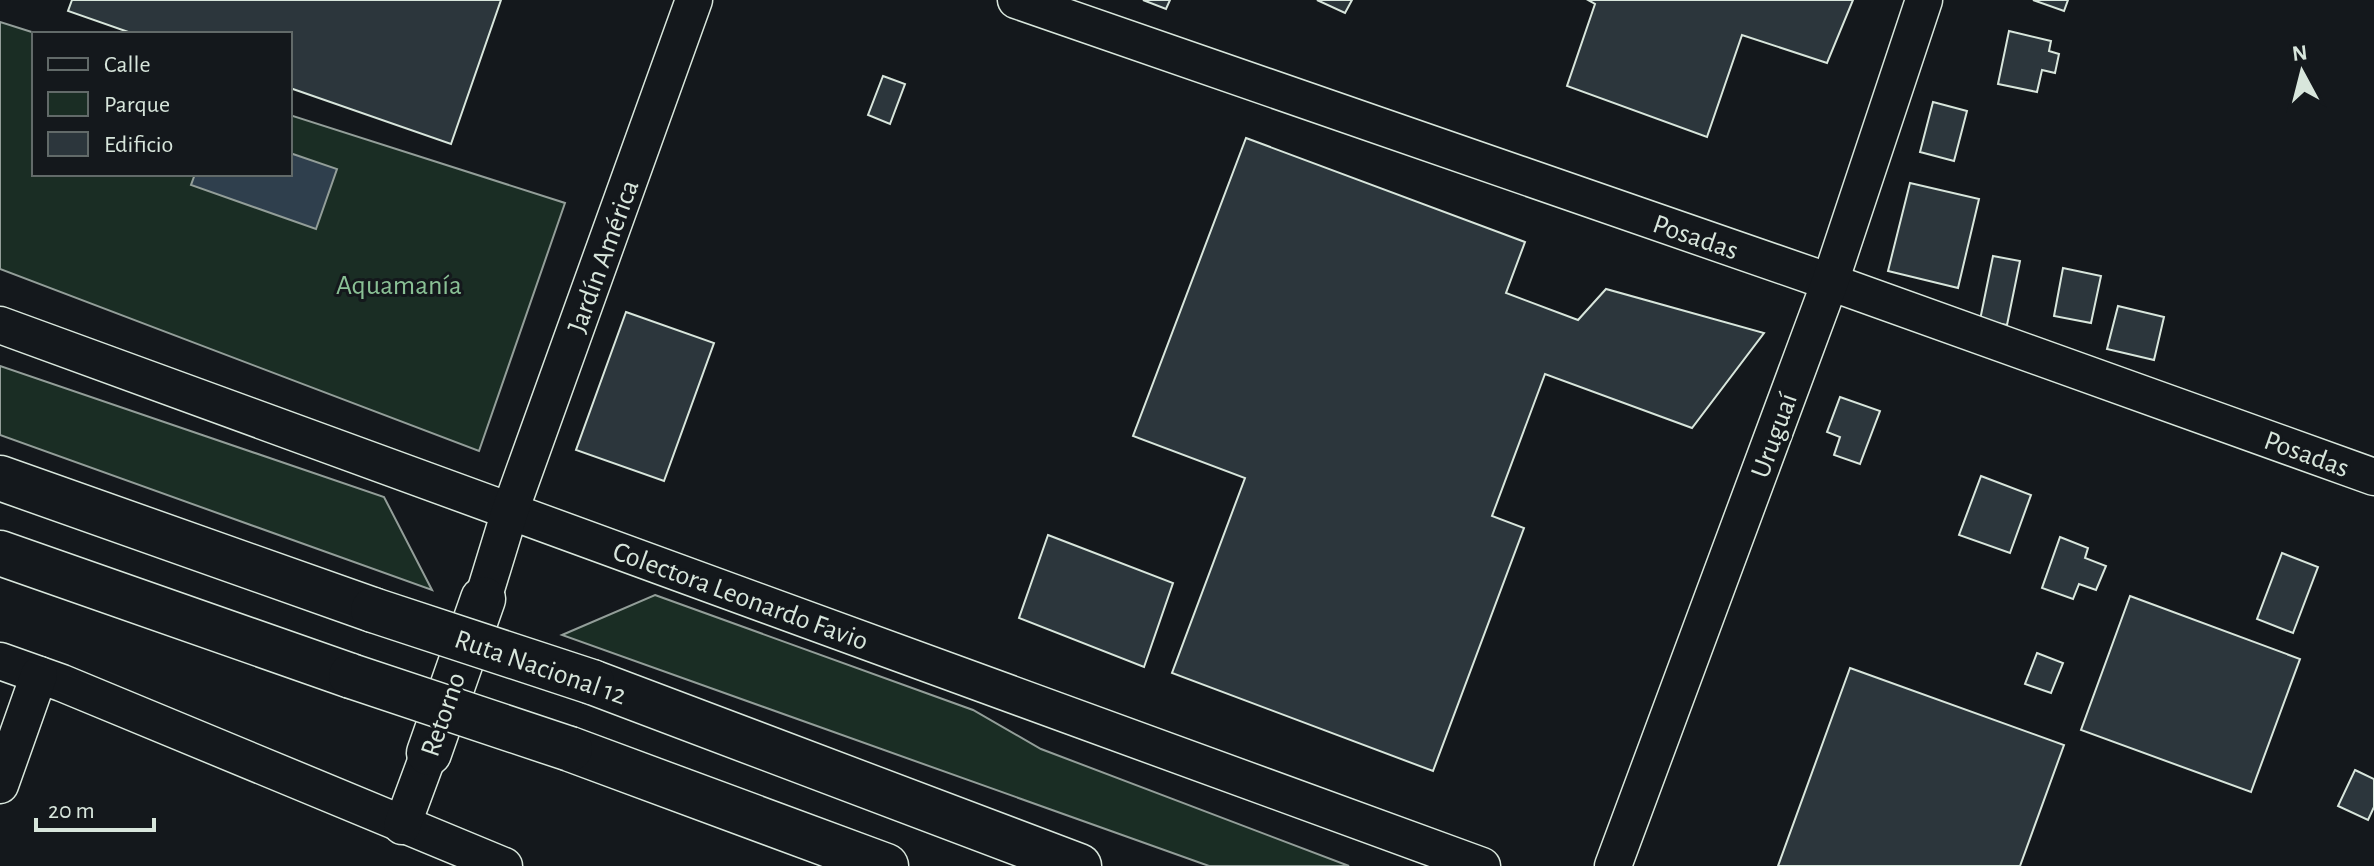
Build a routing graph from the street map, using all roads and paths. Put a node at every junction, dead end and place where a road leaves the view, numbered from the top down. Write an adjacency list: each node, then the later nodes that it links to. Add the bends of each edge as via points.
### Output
1 (694, 0): 8 (street, Jardín América)
2 (1016, 0): 4 (street, Posadas)
3 (1924, 0): 4 (street, Uruguaí)
4 (1830, 282): 6 (street, Posadas); 20 (street, Uruguaí)
5 (0, 325): 8 (street, Colectora Leonardo Favio)
6 (2374, 477)
7 (0, 478): 18 (main road, Ruta Nacional 12, bridge, via 592,682)
8 (510, 511): 10 (street, Retorno); 19 (street, Colectora Leonardo Favio)
9 (0, 553): 17 (main road, bridge, via 570,749)
10 (483, 599): 13 (main road, Retorno)
11 (0, 661): 12 (street)
12 (39, 675): 14 (street); 15 (street)
13 (429, 753): 15 (street, Retorno)
14 (0, 785)
15 (402, 826): 16 (street)
16 (504, 866)
17 (886, 866)
18 (1079, 866)
19 (1482, 866)
20 (1613, 866)

